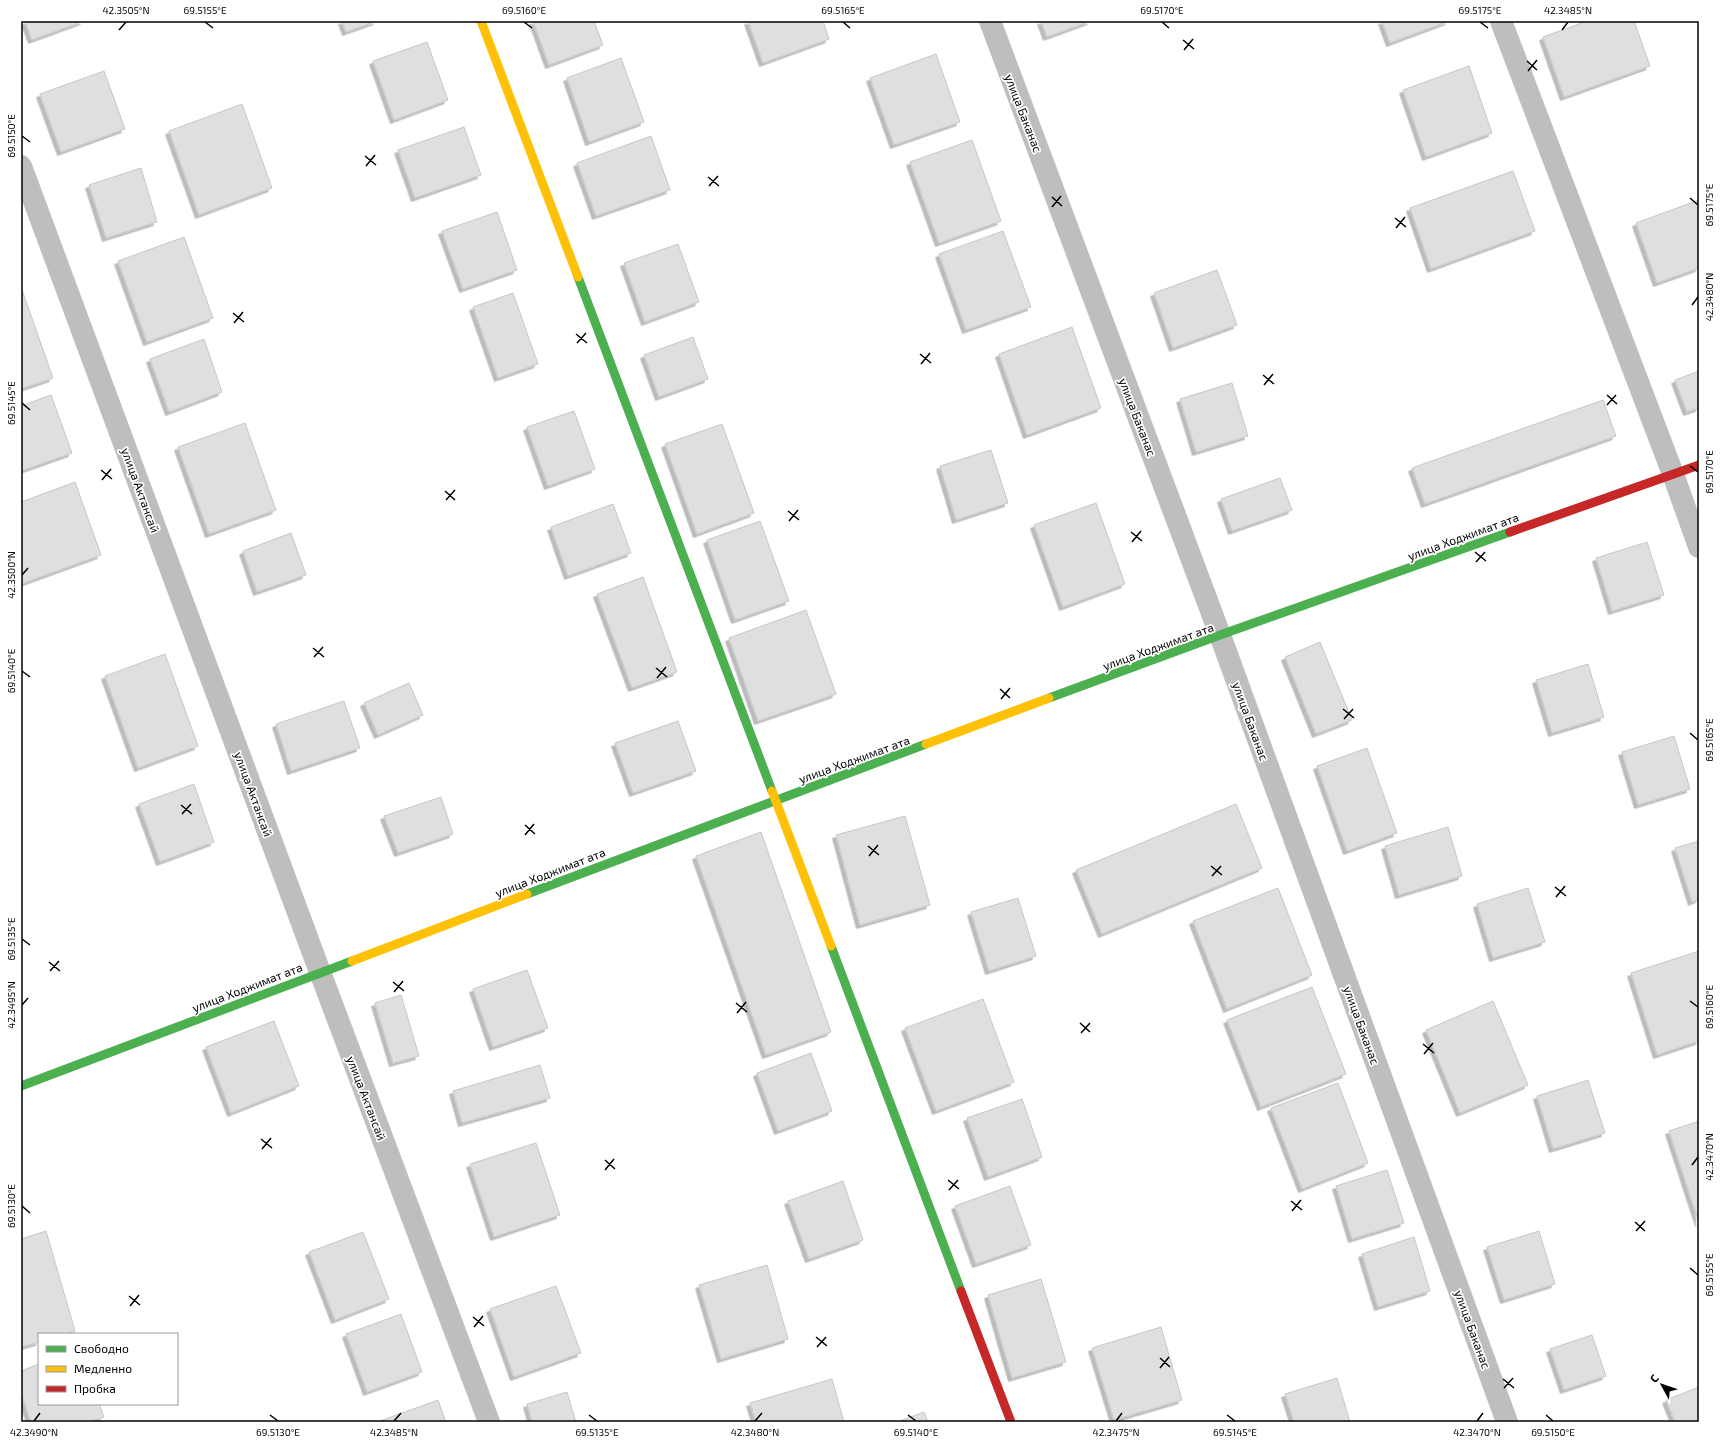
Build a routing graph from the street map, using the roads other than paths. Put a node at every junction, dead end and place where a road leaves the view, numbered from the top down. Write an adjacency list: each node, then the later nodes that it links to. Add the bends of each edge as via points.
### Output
1 (481, 21): 9 (street)
2 (990, 21): 8 (street, улица Баканас)
3 (1501, 21): 6 (street)
4 (21, 166): 10 (street, улица Актансай)
5 (1699, 464): 6 (street, улица Ходжимат ата)
6 (1673, 474): 7 (street); 8 (street, улица Ходжимат ата)
7 (1699, 546)
8 (1220, 635): 9 (street, улица Ходжимат ата); 14 (street, улица Баканас)
9 (776, 800): 10 (street, улица Ходжимат ата); 13 (street)
10 (320, 972): 11 (street, улица Ходжимат ата); 12 (street, улица Актансай)
11 (21, 1086)
12 (489, 1422)
13 (1011, 1422)
14 (1507, 1422)

